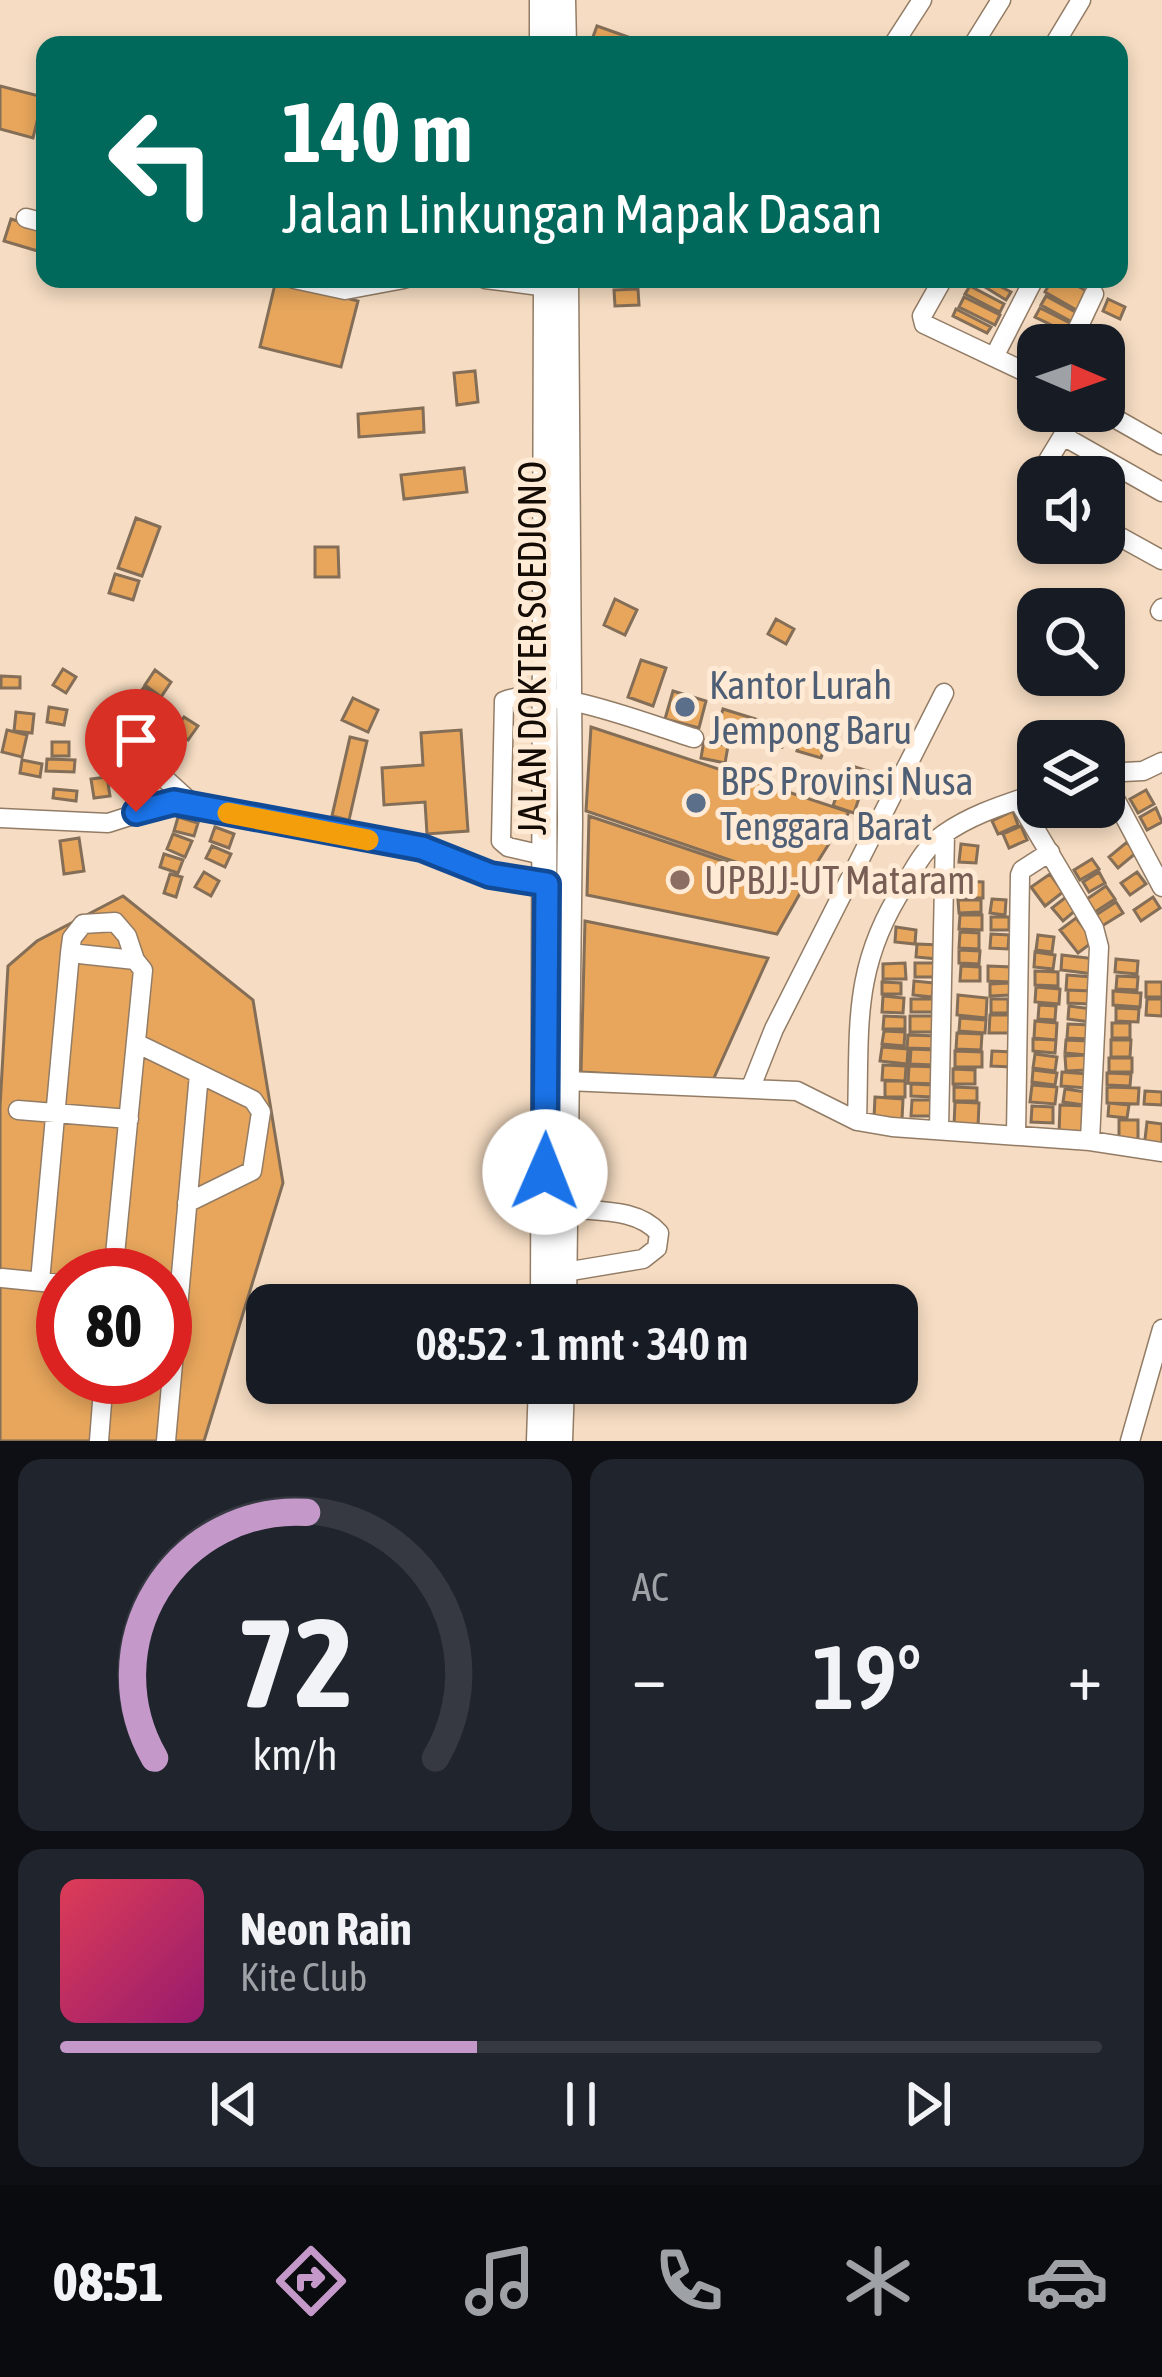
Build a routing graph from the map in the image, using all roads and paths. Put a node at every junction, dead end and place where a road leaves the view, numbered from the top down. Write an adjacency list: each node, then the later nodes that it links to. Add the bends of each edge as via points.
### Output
1 (542, 0): 6 (highway)
2 (563, 0): 7 (highway)
3 (922, 0): 8 (street)
4 (1000, 0): 9 (street)
5 (1081, 0): 10 (street)
6 (542, 36)
7 (564, 36)
8 (899, 36)
9 (978, 36)
10 (1059, 36)
11 (556, 288): 27 (highway, JALAN DOKTER SOEDJONO)
12 (935, 288): 16 (street, via 924,324)
13 (1029, 288): 16 (street)
14 (1094, 294): 15 (street)
15 (1080, 324)
16 (994, 357): 17 (street)
17 (1017, 368)
18 (1125, 424): 21 (street)
19 (1065, 432): 20 (street)
20 (1063, 436): 22 (street); 23 (street)
21 (1162, 445)
22 (1051, 456)
23 (1162, 492)
24 (1125, 540): 25 (street)
25 (1162, 560)
26 (944, 693): 47 (street)
27 (558, 698): 28 (street); 39 (highway, JALAN DOKTER SOEDJONO); 39 (street, via 504,701 501,842); 46 (highway, JALAN DOKTER SOEDJONO)
28 (694, 739)
29 (1162, 762): 31 (street)
30 (151, 766): 33 (street)
31 (1125, 773)
32 (1017, 800): 37 (street)
33 (196, 806): 35 (street, via 162,804 108,823); 40 (street, via 422,848 490,875)
34 (1125, 816): 41 (street)
35 (0, 818)
36 (1035, 828): 38 (street)
37 (944, 834): 51 (street, via 888,909 866,960); 52 (street)
38 (1050, 852): 53 (street, via 1020,874); 54 (street, via 1099,947)
39 (547, 856): 40 (highway, JALAN DOKTER SOEDJONO)
40 (547, 884): 64 (highway, JALAN DOKTER SOEDJONO)
41 (1162, 887)
42 (70, 953): 43 (street); 43 (street, via 83,924 115,922); 49 (street)
43 (135, 960): 44 (street, via 143,970)
44 (136, 1043): 45 (street); 50 (street)
45 (199, 1074): 56 (street); 56 (street, via 253,1100 261,1112 252,1171)
46 (567, 1081): 47 (street); 57 (highway, JALAN DOKTER SOEDJONO)
47 (752, 1087): 51 (street, via 797,1091)
48 (18, 1109): 49 (street)
49 (56, 1112): 50 (street); 58 (street)
50 (129, 1119): 59 (street)
51 (857, 1120): 52 (street)
52 (939, 1129): 53 (street)
53 (1016, 1135): 54 (street)
54 (1090, 1142): 55 (street)
55 (1162, 1152)
56 (187, 1203): 60 (street)
57 (566, 1208): 61 (highway, JALAN DOKTER SOEDJONO); 61 (street, via 633,1215 659,1233 643,1259)
58 (43, 1248)
59 (116, 1248)
60 (179, 1248)
61 (565, 1273): 65 (highway, JALAN DOKTER SOEDJONO)
62 (2, 1278): 63 (street)
63 (36, 1281)
64 (543, 1284)
65 (565, 1284)
66 (1162, 1329): 75 (street)
67 (102, 1404): 71 (street)
68 (167, 1404): 72 (street)
69 (540, 1404): 73 (highway)
70 (561, 1404): 74 (highway)
71 (99, 1441)
72 (166, 1441)
73 (539, 1441)
74 (560, 1441)
75 (1130, 1441)

